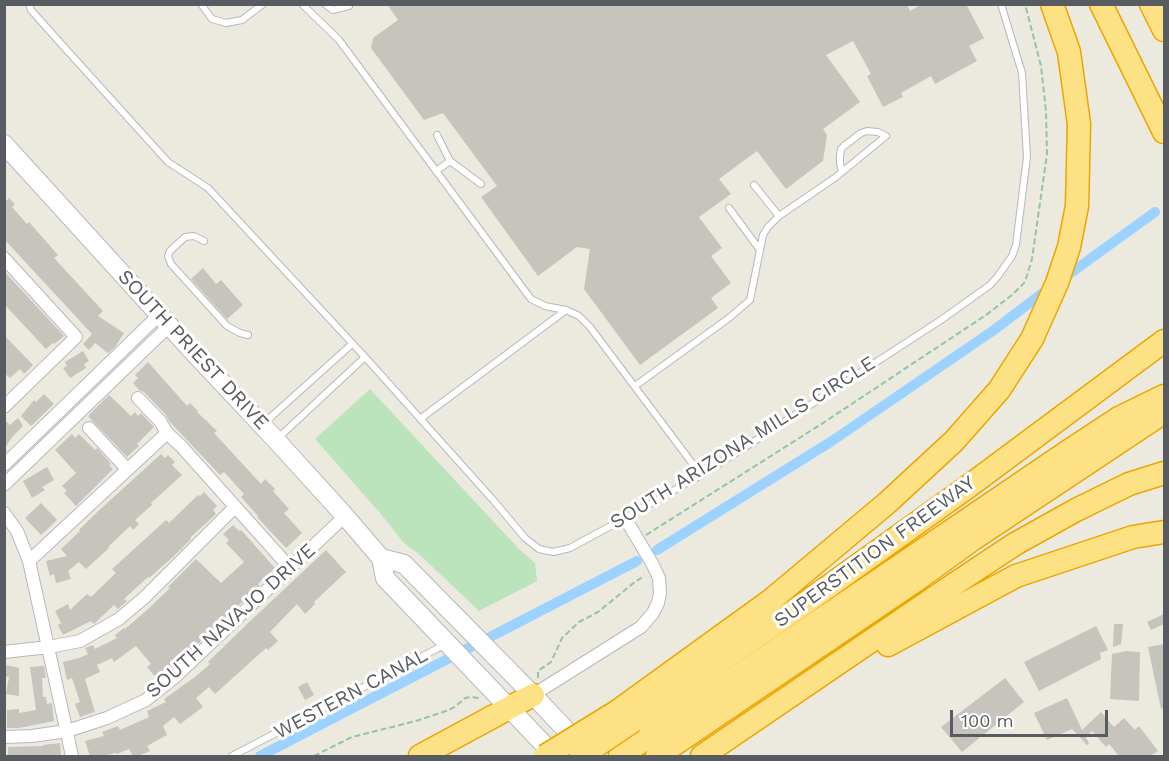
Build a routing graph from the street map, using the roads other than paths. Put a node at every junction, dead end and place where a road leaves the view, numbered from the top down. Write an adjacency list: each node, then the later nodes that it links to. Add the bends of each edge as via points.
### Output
1 (29, 4): 29 (lane, SOUTH ARIZONA MILLS CIRCLE, via 168,162 208,188)
2 (201, 4): 3 (lane, via 212,19 226,23 242,20)
3 (263, 4)
4 (325, 4): 10 (lane, via 333,10)
5 (1001, 4): 53 (lane, SOUTH ARIZONA MILLS CIRCLE, via 1022,73 1027,137 1016,245 1008,262 990,285 941,320)
6 (1052, 4): 69 (highway, via 1069,52 1079,124 1077,206 1057,283 1032,339 999,390 954,441 770,601)
7 (1101, 4): 12 (highway)
8 (1150, 4): 11 (highway)
9 (307, 6): 16 (lane, via 339,40)
10 (349, 6)
11 (1164, 30)
12 (1164, 132)
13 (437, 135): 15 (lane)
14 (4, 144): 26 (main road, SOUTH PRIEST DRIVE)
15 (450, 160): 16 (lane); 18 (lane)
16 (436, 171): 25 (lane, via 531,299)
17 (842, 171): 17 (lane, via 886,136 867,131 844,146 840,156); 21 (lane)
18 (481, 184)
19 (754, 185): 21 (lane)
20 (729, 208): 23 (lane)
21 (780, 216): 23 (lane, via 763,235)
22 (204, 241): 27 (lane, via 185,237 170,251 171,264 227,326)
23 (760, 250): 34 (lane, via 750,300)
24 (4, 258): 39 (street, via 76,337)
25 (566, 310): 34 (lane, via 590,327); 43 (lane)
26 (164, 320): 31 (street); 32 (street); 44 (main road, SOUTH PRIEST DRIVE)
27 (249, 335)
28 (1164, 341): 40 (highway, SUPERSTITION FREEWAY)
29 (352, 344): 30 (lane, SOUTH ARIZONA MILLS CIRCLE); 44 (lane)
30 (365, 357): 43 (lane, SOUTH ARIZONA MILLS CIRCLE); 47 (lane)
31 (115, 358): 32 (street); 38 (street)
32 (125, 368): 41 (street)
33 (1164, 381): 40 (highway)
34 (635, 386): 53 (lane)
35 (4, 387): 39 (street)
36 (1164, 396): 40 (highway)
37 (138, 398): 46 (street)
38 (70, 401): 41 (street); 48 (street)
39 (9, 402)
40 (1112, 402): 69 (highway, SUPERSTITION FREEWAY, via 969,486 804,604); 72 (highway, via 934,542)
41 (80, 411): 49 (street)
42 (1164, 412): 72 (highway, via 915,581)
43 (420, 419): 58 (lane, SOUTH ARIZONA MILLS CIRCLE, via 539,549 553,552 570,548)
44 (262, 425): 47 (main road, SOUTH PRIEST DRIVE)
45 (88, 428): 51 (street)
46 (167, 433): 51 (street); 55 (street)
47 (276, 440): 57 (main road, SOUTH PRIEST DRIVE)
48 (27, 443): 49 (street); 50 (street)
49 (37, 453): 54 (street)
50 (4, 465)
51 (127, 469): 61 (street)
52 (1164, 473): 67 (highway, via 1129,484 1015,544)
53 (700, 475): 58 (lane, SOUTH ARIZONA MILLS CIRCLE)
54 (4, 485)
55 (235, 507): 62 (street); 64 (street, via 119,619 80,641)
56 (4, 513): 61 (street)
57 (345, 516): 60 (main road, SOUTH PRIEST DRIVE); 62 (street, SOUTH NAVAJO DRIVE)
58 (625, 518): 66 (street, via 659,578 658,603 647,621 625,637)
59 (1164, 532): 67 (highway, via 1133,537 1016,576)
60 (381, 558): 63 (main road, SOUTH PRIEST DRIVE, via 385,578); 63 (main road, SOUTH PRIEST DRIVE, via 404,564)
61 (29, 561): 64 (street)
62 (291, 568): 70 (street, SOUTH NAVAJO DRIVE, via 146,700)
63 (460, 638): 66 (main road, SOUTH PRIEST DRIVE, via 488,649); 68 (main road, SOUTH PRIEST DRIVE, via 465,662); 74 (lane, WESTERN CANAL)
64 (49, 647): 65 (street); 70 (street)
65 (4, 652)
66 (536, 686): 68 (highway); 79 (main road, SOUTH PRIEST DRIVE)
67 (779, 704): 81 (highway)
68 (509, 708): 75 (highway); 77 (main road, SOUTH PRIEST DRIVE)
69 (625, 716): 76 (highway, bridge); 78 (highway, SUPERSTITION FREEWAY, bridge)
70 (67, 731): 71 (street, SOUTH NAVAJO DRIVE); 73 (street)
71 (4, 737)
72 (661, 746): 80 (highway)
73 (72, 756)
74 (232, 756)
75 (420, 756)
76 (545, 756)
77 (555, 756)
78 (580, 756)
79 (591, 756)
80 (620, 756)
81 (702, 756)

